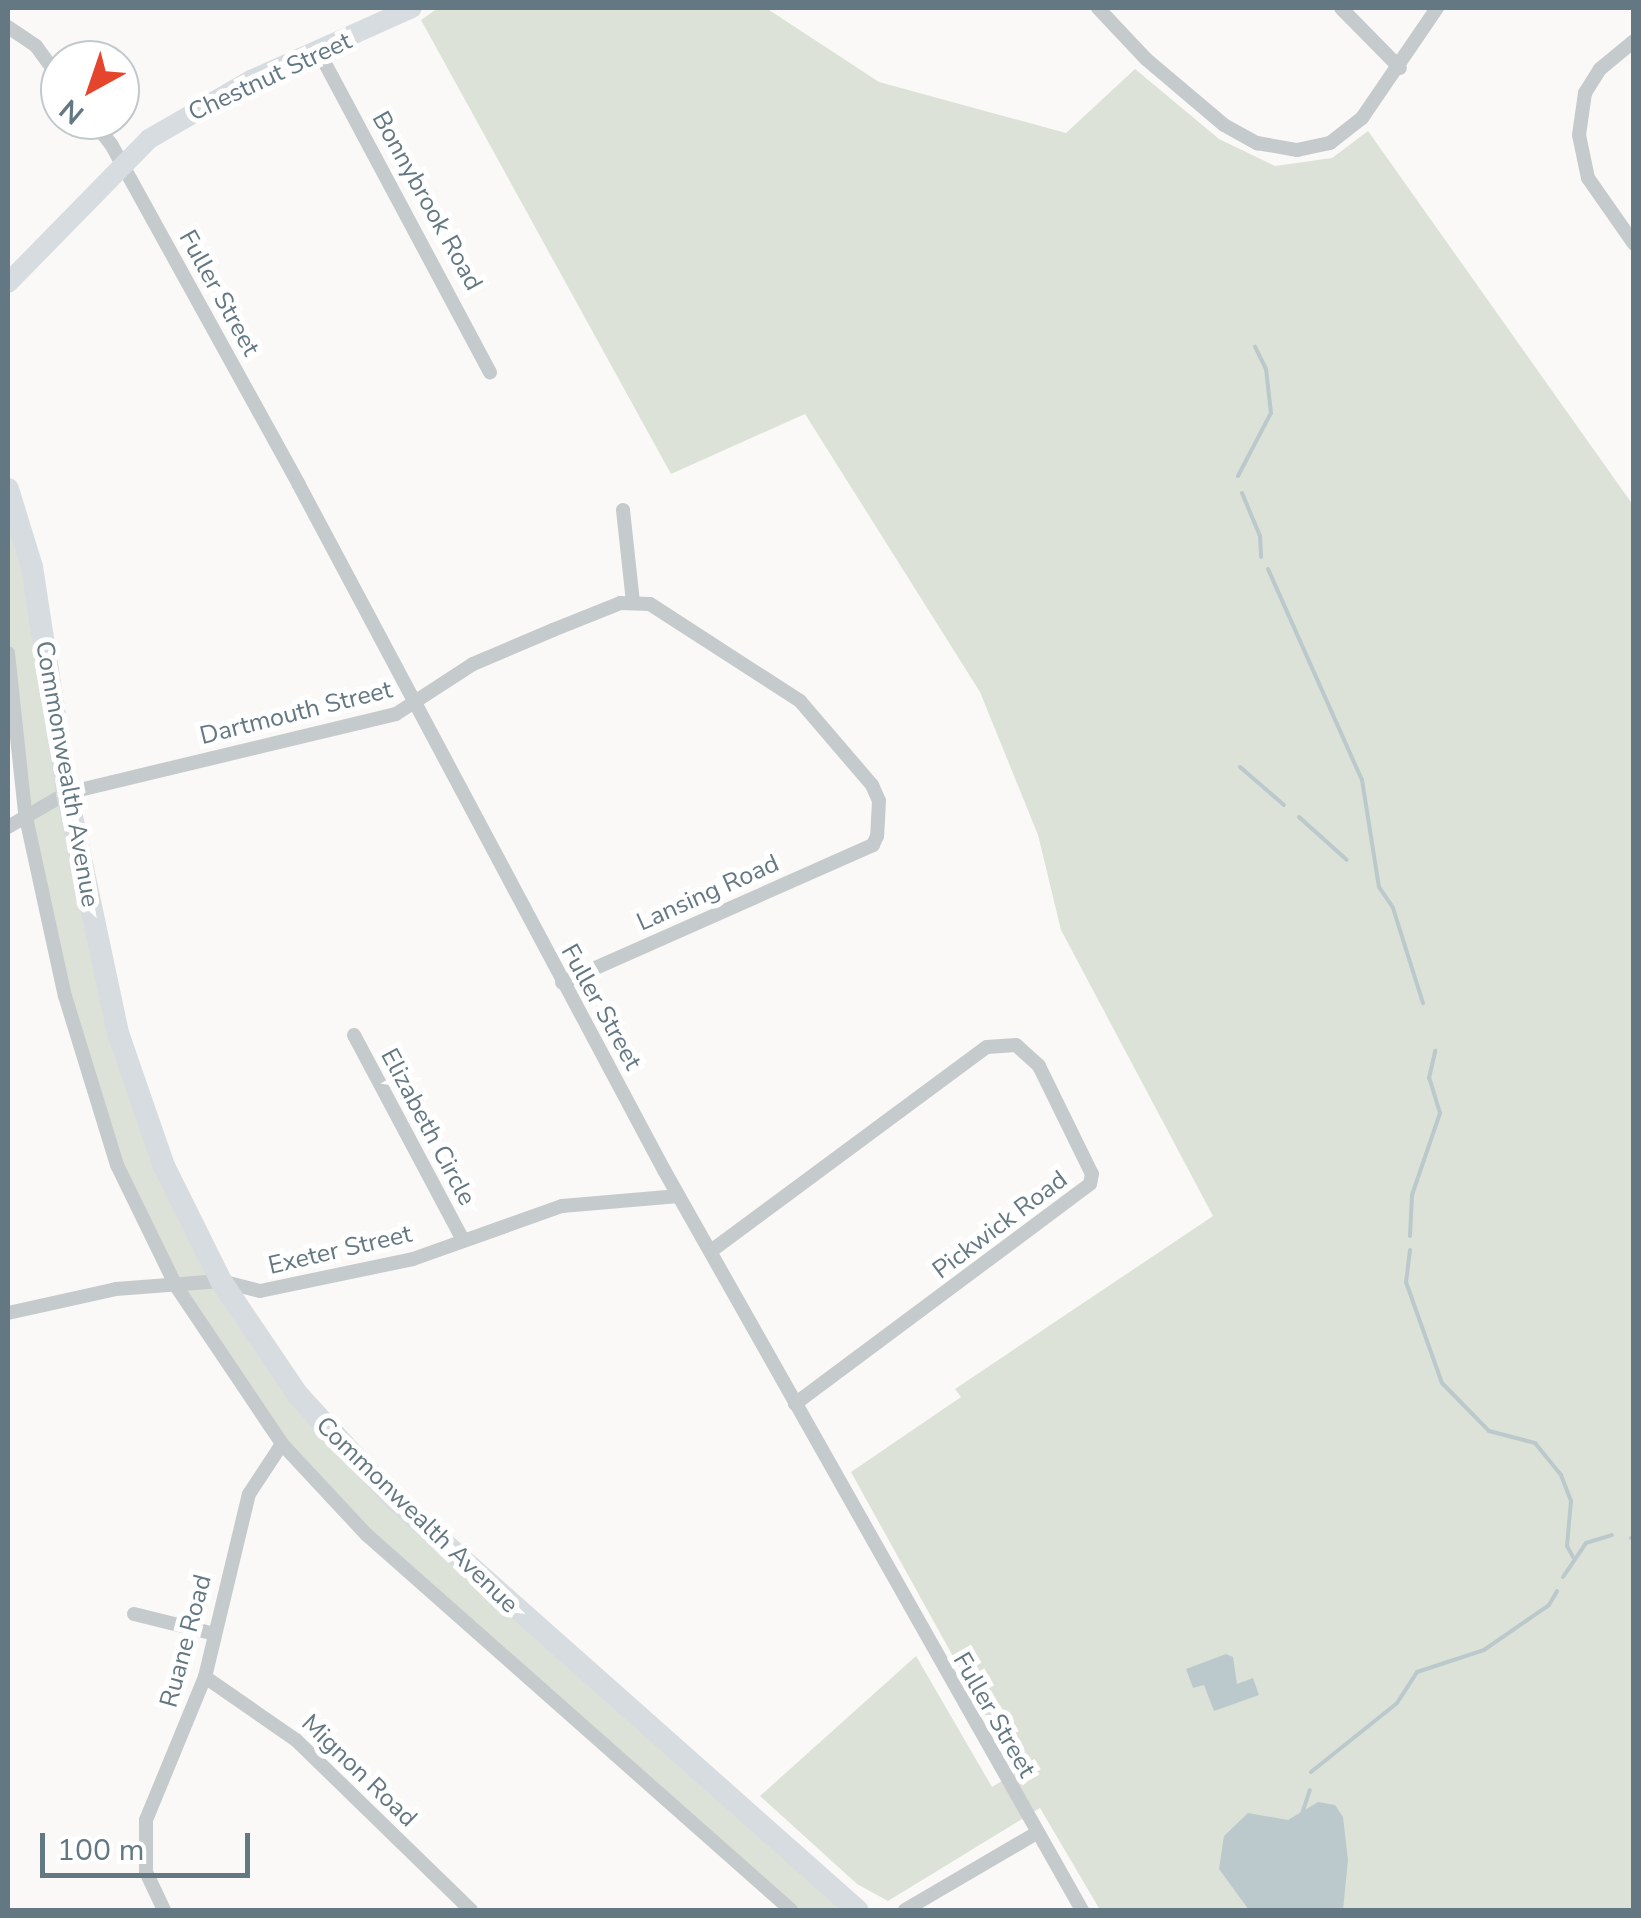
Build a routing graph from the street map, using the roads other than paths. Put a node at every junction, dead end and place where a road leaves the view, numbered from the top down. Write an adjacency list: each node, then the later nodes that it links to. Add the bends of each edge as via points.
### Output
1 (412, 8): 8 (main road, Chestnut Street)
2 (1098, 8): 9 (street, via 1190,99 1257,143 1279,149 1330,143 1374,106)
3 (1341, 8): 9 (street)
4 (1437, 8): 9 (street)
5 (8, 28): 7 (street)
6 (1634, 42): 12 (street, via 1600,69 1585,93 1580,135 1588,178)
7 (40, 52)
8 (320, 54): 11 (main road, Chestnut Street, via 214,99); 14 (street, Bonnybrook Road)
9 (1400, 68)
10 (105, 140): 11 (street, Fuller Street)
11 (120, 162): 13 (main road, Chestnut Street); 19 (street, Fuller Street)
12 (1634, 244)
13 (8, 282)
14 (490, 373)
15 (8, 489): 20 (main road, Commonwealth Avenue, via 32,568)
16 (623, 510): 17 (street)
17 (633, 602): 19 (street, Dartmouth Street, via 473,664); 23 (street, Lansing Road, via 692,626 800,701 872,785 879,819 873,845)
18 (8, 652): 21 (street, Commonwealth Avenue)
19 (415, 706): 20 (street, Dartmouth Street); 23 (street, Fuller Street)
20 (66, 792): 21 (street, Dartmouth Street); 28 (main road, Commonwealth Avenue, via 142,1113)
21 (25, 813): 22 (street, Dartmouth Street); 29 (street, Commonwealth Avenue, via 96,1105 116,1165)
22 (8, 827)
23 (562, 983): 25 (street, Fuller Street)
24 (354, 1034): 26 (street, Elizabeth Circle)
25 (679, 1196): 26 (street, Exeter Street, via 562,1206); 27 (street, Fuller Street)
26 (463, 1240): 28 (street, Exeter Street, via 377,1269 260,1291)
27 (710, 1251): 31 (street, Fuller Street); 31 (street, Pickwick Road, via 987,1046 1016,1045 1039,1066 1092,1174 1090,1184)
28 (221, 1281): 29 (street, Exeter Street); 40 (main road, Commonwealth Avenue, via 298,1395 393,1498)
29 (176, 1286): 30 (street, Exeter Street, via 78,1294); 32 (street, Commonwealth Avenue)
30 (8, 1313)
31 (796, 1404): 36 (street, Fuller Street)
32 (282, 1444): 34 (street, Ruane Road, via 249,1494); 39 (street, Commonwealth Avenue, via 367,1536)
33 (134, 1614): 34 (street)
34 (211, 1633): 35 (street, Ruane Road)
35 (205, 1676): 37 (street, Ruane Road, via 143,1834 146,1872); 38 (street, Mignon Road, via 296,1740)
36 (1037, 1833): 41 (street); 42 (street, Fuller Street)
37 (164, 1910)
38 (471, 1910)
39 (792, 1910)
40 (857, 1910)
41 (904, 1910)
42 (1082, 1910)

